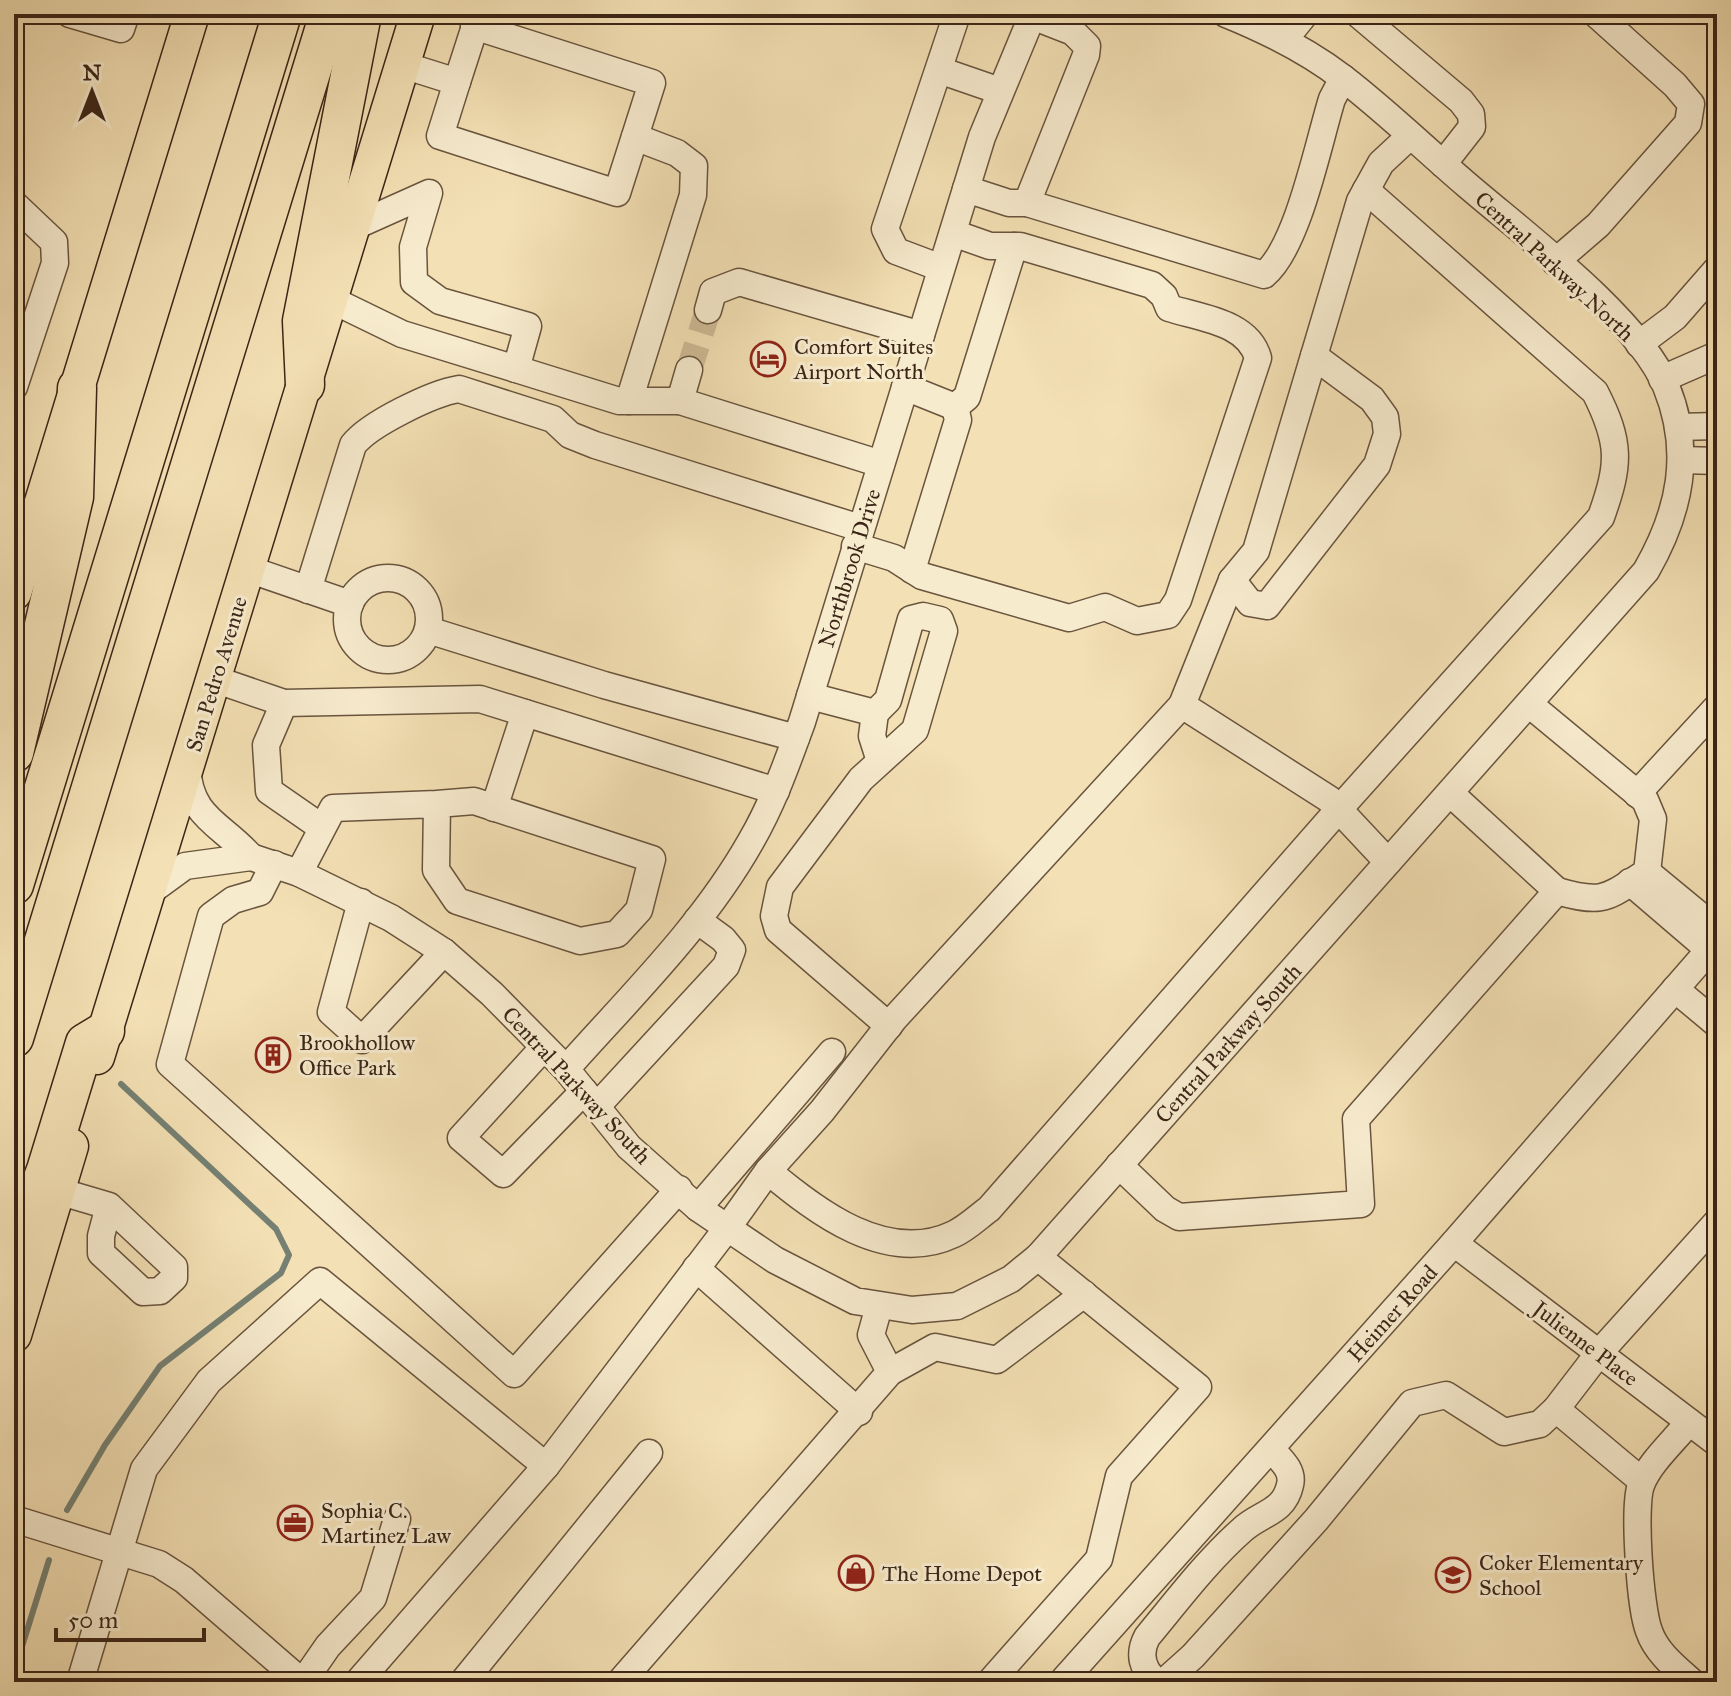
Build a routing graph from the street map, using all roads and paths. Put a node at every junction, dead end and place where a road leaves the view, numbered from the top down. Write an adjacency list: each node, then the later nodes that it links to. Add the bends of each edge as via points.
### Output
1 (70, 14): 2 (street, via 121,29)
2 (126, 14)
3 (192, 14): 46 (main road)
4 (282, 14): 86 (highway)
5 (329, 14): 98 (highway)
6 (362, 14): 43 (highway, via 302,321)
7 (418, 14): 16 (main road, San Pedro Avenue)
8 (957, 14): 17 (street)
9 (1226, 14): 15 (street, Central Parkway North)
10 (1305, 14): 15 (street)
11 (1358, 14): 23 (street, via 1471,114 1472,127)
12 (1596, 14): 31 (street, via 1675,85 1691,104 1688,123 1598,225)
13 (1033, 15): 20 (street, Northbrook Drive); 26 (street, via 1073,32 1087,46)
14 (476, 20): 19 (street); 22 (street, via 652,83)
15 (1284, 40): 18 (street, Central Parkway North)
16 (403, 65): 19 (street); 28 (main road, San Pedro Avenue)
17 (939, 70): 20 (street); 32 (street, via 885,229 896,251)
18 (1343, 78): 21 (street, Central Parkway North); 26 (street, via 1289,239 1264,275)
19 (457, 82): 22 (street, via 440,136 617,193)
20 (1000, 91): 24 (street, Northbrook Drive)
21 (1410, 136): 23 (street, Central Parkway North); 25 (street, via 1381,163)
22 (635, 137): 47 (street, via 677,153 694,166 693,195)
23 (1443, 164): 31 (street, Central Parkway North)
24 (966, 189): 26 (street, via 1009,203); 29 (street, Northbrook Drive)
25 (1366, 190): 39 (street); 80 (street, via 1595,392 1614,430 1615,479 1601,517)
26 (1027, 203)
27 (14, 204): 44 (street, via 54,242 55,263)
28 (353, 227): 34 (main road, San Pedro Avenue); 40 (street, via 429,193 413,247 414,282 440,301 528,326)
29 (953, 233): 30 (street, via 990,246); 32 (street, Northbrook Drive)
30 (1014, 246): 49 (street, via 967,397); 57 (street, via 1152,285 1169,308 1242,332 1254,342 1258,358 1178,600 1168,615 1137,621 1105,607 1069,618)
31 (1555, 262): 37 (street, Central Parkway North)
32 (941, 268): 36 (street, Northbrook Drive)
33 (1717, 269): 37 (street, via 1675,317)
34 (330, 299): 40 (street, via 402,334); 43 (main road, San Pedro Avenue)
35 (708, 310): 36 (street, via 713,292 739,282)
36 (921, 335): 45 (street, Northbrook Drive)
37 (1639, 344): 42 (street, Central Parkway North)
38 (1717, 355): 42 (street)
39 (1314, 356): 58 (street, via 1256,551); 58 (street, via 1372,399 1385,417 1384,449 1267,606 1250,603)
40 (516, 369): 47 (street)
41 (689, 370): 48 (street)
42 (1662, 379): 51 (street, Central Parkway North)
43 (305, 385): 56 (main road, San Pedro Avenue)
44 (14, 387)
45 (905, 387): 49 (street); 54 (street, Northbrook Drive)
46 (77, 388): 60 (main road); 72 (highway, via 74,497)
47 (629, 401): 48 (street)
48 (680, 401): 54 (street)
49 (955, 407): 57 (street, via 958,420)
50 (1717, 426): 51 (street)
51 (1678, 427): 52 (street, Central Parkway North)
52 (1682, 460): 53 (street); 66 (street, Central Parkway North, via 1673,518 1646,571)
53 (1717, 461)
54 (881, 464): 55 (street, Northbrook Drive)
55 (858, 537): 57 (street); 59 (street, via 595,445 570,435 553,419 459,389 444,391 360,436 353,445); 64 (street, Northbrook Drive)
56 (248, 569): 59 (street); 63 (main road, San Pedro Avenue)
57 (912, 570)
58 (1232, 580): 67 (street)
59 (308, 590): 61 (street)
60 (14, 593)
61 (350, 604): 62 (street, via 366,585 391,578 403,581 423,597); 62 (street, via 347,617 353,641 373,658 411,654)
62 (428, 630): 71 (street)
63 (214, 679): 65 (street); 74 (main road, San Pedro Avenue)
64 (810, 696): 70 (street); 71 (street, Northbrook Drive)
65 (284, 703): 69 (street, via 480,699); 81 (street, via 266,745 269,791)
66 (1529, 704): 76 (street, Central Parkway North); 77 (street)
67 (1182, 705): 80 (street); 96 (street)
68 (1717, 707): 77 (street)
69 (525, 713): 75 (street); 79 (street)
70 (875, 713): 73 (street, via 872,736); 73 (street, via 888,700 911,619 940,620 944,631 915,730)
71 (796, 738): 75 (street, Northbrook Drive)
72 (14, 753)
73 (880, 761): 96 (street, via 830,817 780,887 774,916 778,930)
74 (187, 767): 82 (street, Central Parkway South, via 199,809); 88 (main road, San Pedro Avenue)
75 (776, 791): 90 (street, Northbrook Drive, via 752,840)
76 (1450, 793): 83 (street, Central Parkway North); 87 (street)
77 (1637, 794): 85 (street, via 1653,819)
78 (437, 804): 79 (street, via 474,801); 79 (street, via 436,870 457,901 580,941 617,934 639,910 652,859); 81 (street, via 333,808)
79 (494, 808)
80 (1340, 808): 83 (street); 104 (street, via 989,1209 956,1233 929,1243 890,1242 855,1232)
81 (321, 827): 84 (street)
82 (262, 860): 84 (street, Central Parkway South); 88 (street, Central Parkway South, via 191,864 170,873); 105 (street, via 233,900 211,916 170,1064 514,1374)
83 (1388, 862): 91 (street, Central Parkway North)
84 (299, 873): 89 (street, Central Parkway South)
85 (1639, 877): 87 (street, via 1611,895 1589,900); 92 (street, via 1710,924)
86 (14, 885)
87 (1557, 891): 103 (street, via 1356,1119 1361,1204 1179,1217)
88 (148, 893): 97 (main road, San Pedro Avenue)
89 (361, 902): 93 (street, Central Parkway South); 93 (street, via 331,1012 362,1040)
90 (697, 920): 101 (street, Northbrook Drive); 102 (street, via 732,950 726,966)
91 (1321, 938): 103 (street, Central Parkway South)
92 (1717, 941): 94 (street, Heimer Road)
93 (444, 952): 99 (street, Central Parkway South)
94 (1675, 989): 95 (street); 111 (street, Heimer Road)
95 (1717, 1024)
96 (889, 1026): 104 (street)
97 (105, 1031): 106 (main road, San Pedro Avenue); 112 (highway, via 85,1043)
98 (14, 1038)
99 (544, 1047): 101 (street, Central Parkway South); 102 (street, via 461,1138 503,1174)
100 (832, 1052): 108 (street)
101 (566, 1069): 102 (street, Central Parkway South)
102 (590, 1099): 105 (street, Central Parkway South, via 629,1147)
103 (1119, 1165): 113 (street, Central Parkway South)
104 (768, 1171): 110 (street)
105 (679, 1189): 108 (street, Central Parkway South)
106 (58, 1191): 107 (street); 117 (main road, San Pedro Avenue)
107 (109, 1206)
108 (698, 1208): 110 (street, Central Parkway South)
109 (1717, 1222): 118 (street)
110 (728, 1227): 114 (street); 116 (street, Central Parkway South, via 816,1282)
111 (1454, 1243): 118 (street, Julienne Place); 124 (street, Heimer Road)
112 (14, 1254)
113 (1038, 1257): 115 (street); 116 (street, Central Parkway South, via 1011,1279 957,1306 929,1311)
114 (696, 1268): 121 (street); 126 (street)
115 (1084, 1294): 119 (street, via 997,1360 935,1347); 136 (street, via 1198,1387 1119,1476 1099,1559)
116 (879, 1306): 119 (street, via 871,1335)
117 (14, 1335)
118 (1599, 1353): 120 (street); 122 (street, Julienne Place)
119 (890, 1372): 121 (street)
120 (1556, 1409): 127 (street); 139 (street, via 1540,1424 1504,1432 1446,1395 1412,1403 1316,1520)
121 (859, 1412): 135 (street)
122 (1689, 1422): 123 (street, Julienne Place); 127 (street)
123 (1717, 1443)
124 (1271, 1449): 137 (street, Heimer Road); 138 (street, via 1287,1466 1292,1482 1285,1500 1244,1528 1147,1637 1142,1662)
125 (649, 1453): 134 (street)
126 (546, 1466): 130 (street, via 320,1281 209,1381 144,1469); 133 (street)
127 (1642, 1481): 140 (street, via 1637,1498 1649,1631 1661,1654)
128 (14, 1519): 130 (street)
129 (397, 1519): 132 (street, via 373,1598)
130 (118, 1549): 131 (street); 132 (street, via 184,1580)
131 (80, 1682)
132 (303, 1682)
133 (358, 1682)
134 (463, 1682)
135 (620, 1682)
136 (990, 1682)
137 (1062, 1682)
138 (1157, 1682)
139 (1164, 1682)
140 (1692, 1682)

